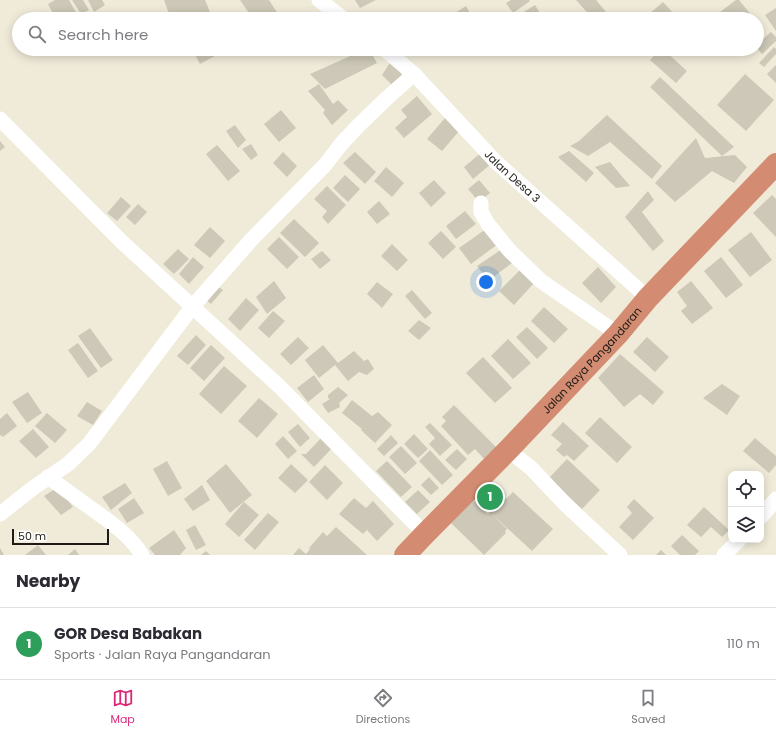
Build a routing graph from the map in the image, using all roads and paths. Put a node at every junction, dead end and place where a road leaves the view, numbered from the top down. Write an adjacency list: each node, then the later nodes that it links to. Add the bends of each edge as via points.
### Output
1 (319, 0): 2 (street)
2 (335, 12)
3 (392, 56): 4 (street, Jalan Desa 3)
4 (414, 74): 8 (street, Jalan Desa 3, via 496,162); 9 (street, via 358,126 325,165 252,239)
5 (0, 119): 9 (street, via 122,242)
6 (776, 164): 8 (highway, Jalan Raya Pangandaran)
7 (481, 203): 10 (street, via 481,212 488,224 509,250 540,281)
8 (648, 298): 10 (highway, Jalan Raya Pangandaran)
9 (193, 306): 12 (street, via 89,444 68,464); 16 (street, via 280,387)
10 (618, 334): 11 (highway, Jalan Raya Pangandaran)
11 (508, 450): 16 (highway, Jalan Raya Pangandaran); 20 (street, via 531,468)
12 (48, 477): 15 (street); 18 (street, via 130,538)
13 (776, 499): 14 (street)
14 (764, 513)
15 (0, 514)
16 (425, 534): 19 (highway, Jalan Raya Pangandaran)
17 (736, 543): 21 (street)
18 (142, 555)
19 (405, 555)
20 (620, 555)
21 (724, 555)

